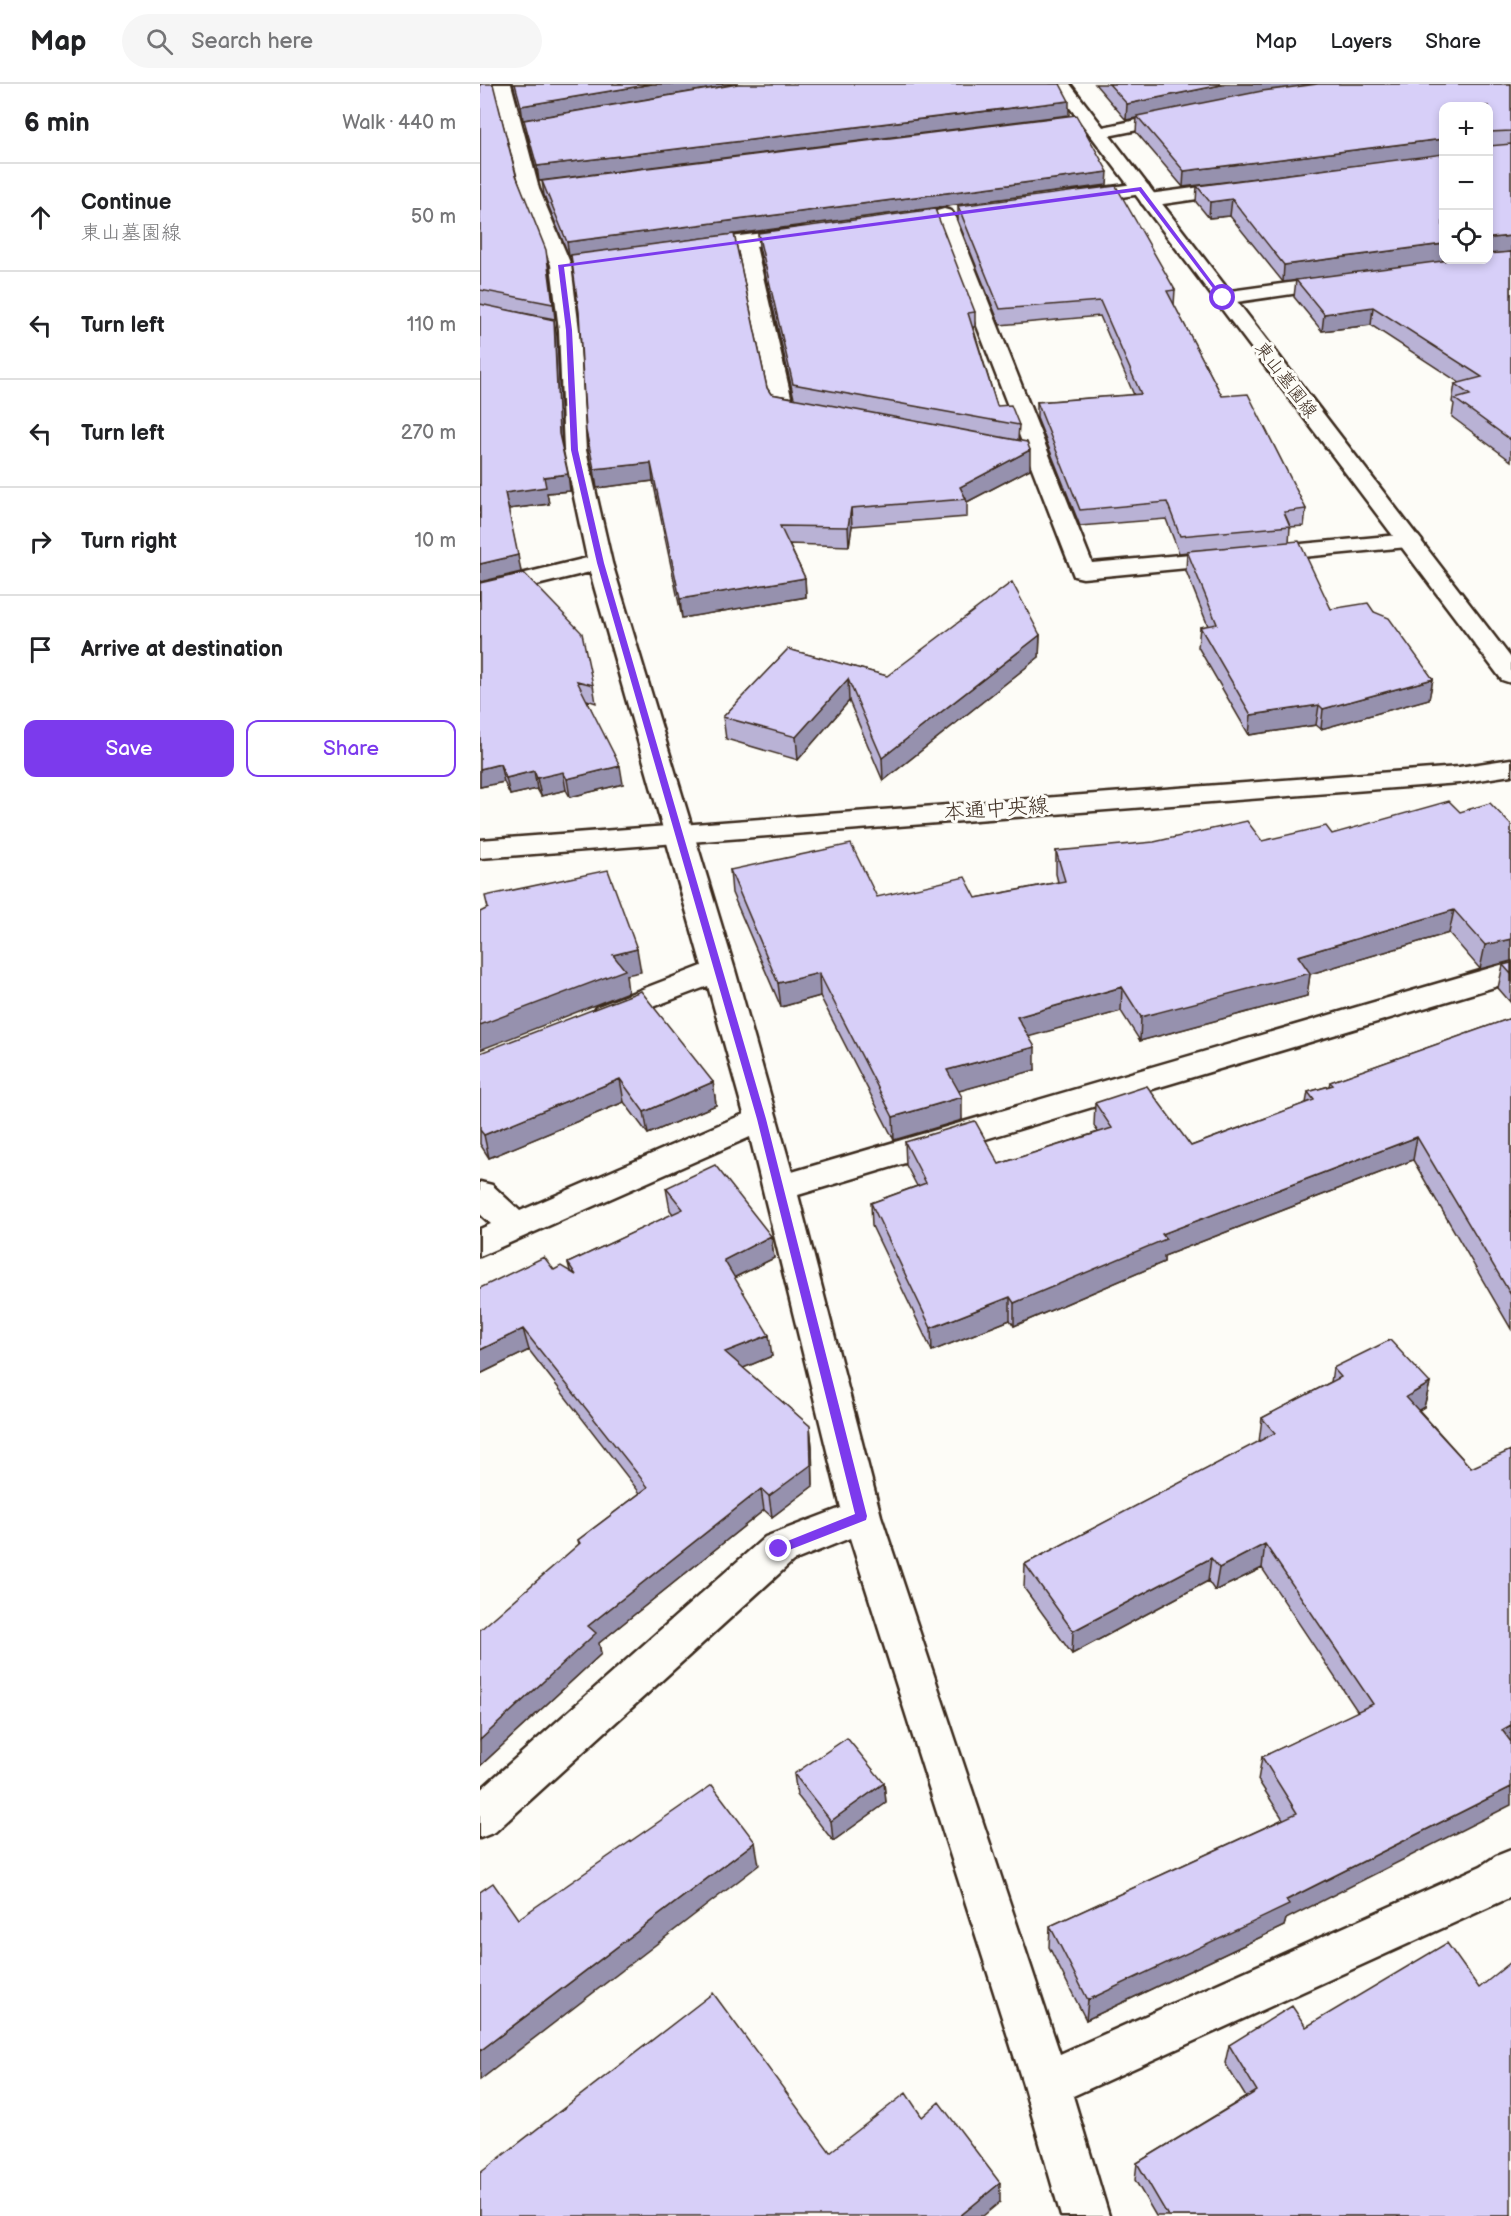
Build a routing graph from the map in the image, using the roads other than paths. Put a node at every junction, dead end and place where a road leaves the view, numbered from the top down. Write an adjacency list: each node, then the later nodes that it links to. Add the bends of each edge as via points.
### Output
1 (502, 84): 20 (street, via 530,189 572,264 558,328 574,450)
2 (1061, 84): 4 (street, 東山墓園線)
3 (1202, 111): 4 (street)
4 (1098, 133): 6 (street, 東山墓園線)
5 (1255, 186): 6 (street)
6 (1145, 195): 7 (street); 15 (street, 東山墓園線)
7 (1060, 200)
8 (967, 212): 9 (street)
9 (944, 215): 10 (street); 18 (street)
10 (921, 218)
11 (827, 231): 12 (street)
12 (745, 241): 13 (street); 16 (street, via 782,406)
13 (676, 250)
14 (1361, 279): 15 (street)
15 (1223, 298): 19 (street, 東山墓園線)
16 (840, 417)
17 (1014, 449): 18 (street)
18 (1037, 453): 19 (street, via 1083,572)
19 (1410, 541): 22 (street, 東山墓園線)
20 (600, 563): 21 (street); 24 (street)
21 (480, 592)
22 (1511, 675)
23 (1511, 767): 24 (street, 本通中央線, via 1459,775)
24 (680, 832): 25 (street, 本通中央線); 26 (street)
25 (480, 849)
26 (720, 970): 28 (street); 29 (street)
27 (1511, 972): 30 (street)
28 (578, 1026)
29 (762, 1119): 30 (street); 32 (street)
30 (781, 1188): 34 (street)
31 (480, 1194): 32 (street)
32 (516, 1227): 33 (street)
33 (480, 1243)
34 (862, 1516): 35 (street, via 779,1549); 37 (street)
35 (480, 1818)
36 (1511, 1871): 37 (street, via 1497,1881)
37 (1046, 2084): 38 (street)
38 (1085, 2216)

